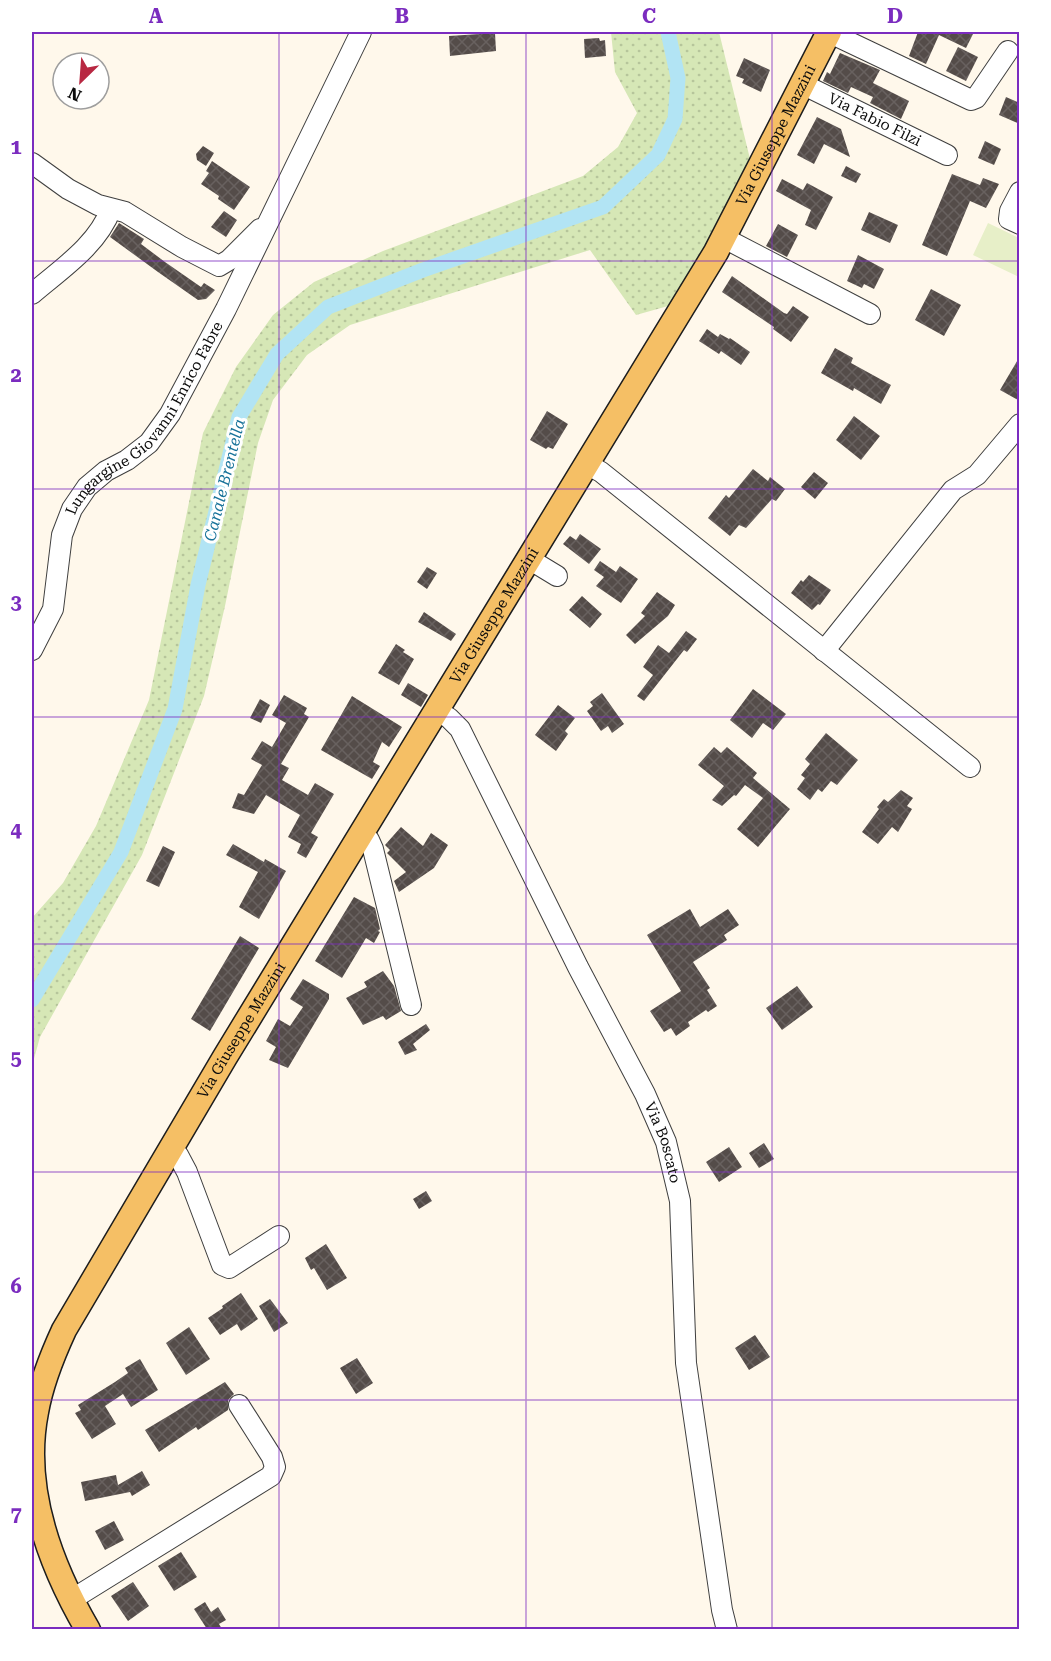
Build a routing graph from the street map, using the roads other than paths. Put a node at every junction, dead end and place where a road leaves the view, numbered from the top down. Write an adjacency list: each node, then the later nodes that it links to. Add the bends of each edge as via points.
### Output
1 (361, 32): 10 (street, Lungargine Giovanni Enrico Fabre)
2 (829, 32): 3 (street, Via Giuseppe Mazzini, via 972,100); 4 (main road, Via Giuseppe Mazzini)
3 (1008, 51)
4 (802, 84): 5 (street, Via Fabio Filzi); 11 (main road, Via Giuseppe Mazzini)
5 (947, 155)
6 (32, 163): 8 (street, Lungargine Giovanni Enrico Fabre, via 68,189)
7 (1020, 192): 9 (street, via 1009,219)
8 (111, 209): 10 (street, Lungargine Giovanni Enrico Fabre, via 125,212 219,266); 12 (street, via 89,245)
9 (1020, 224)
10 (267, 225): 18 (street, Lungargine Giovanni Enrico Fabre, via 165,421 149,443 87,487 72,509 62,535 49,621)
11 (724, 238): 13 (street); 15 (main road, Via Giuseppe Mazzini)
12 (32, 294)
13 (870, 314)
14 (1020, 424): 19 (street, via 977,475 953,490)
15 (587, 464): 16 (main road, Via Giuseppe Mazzini); 19 (street)
16 (529, 559): 17 (street); 20 (main road, Via Giuseppe Mazzini)
17 (557, 576)
18 (32, 650)
19 (824, 651): 21 (street)
20 (436, 710): 22 (main road, Via Giuseppe Mazzini); 29 (street, Via Boscato, via 460,729 666,1142 680,1201 686,1363)
21 (970, 767)
22 (360, 834): 23 (street, via 373,849); 24 (main road, Via Giuseppe Mazzini)
23 (411, 1005)
24 (170, 1150): 25 (street, via 178,1155 187,1172 222,1265 229,1268); 27 (main road, Via Giuseppe Mazzini, via 64,1330 35,1414 33,1463 37,1503 52,1561)
25 (279, 1236)
26 (238, 1404): 27 (street, via 272,1457 275,1467 271,1476)
27 (71, 1600): 28 (main road, Via Giuseppe Mazzini)
28 (88, 1629)
29 (727, 1629)

